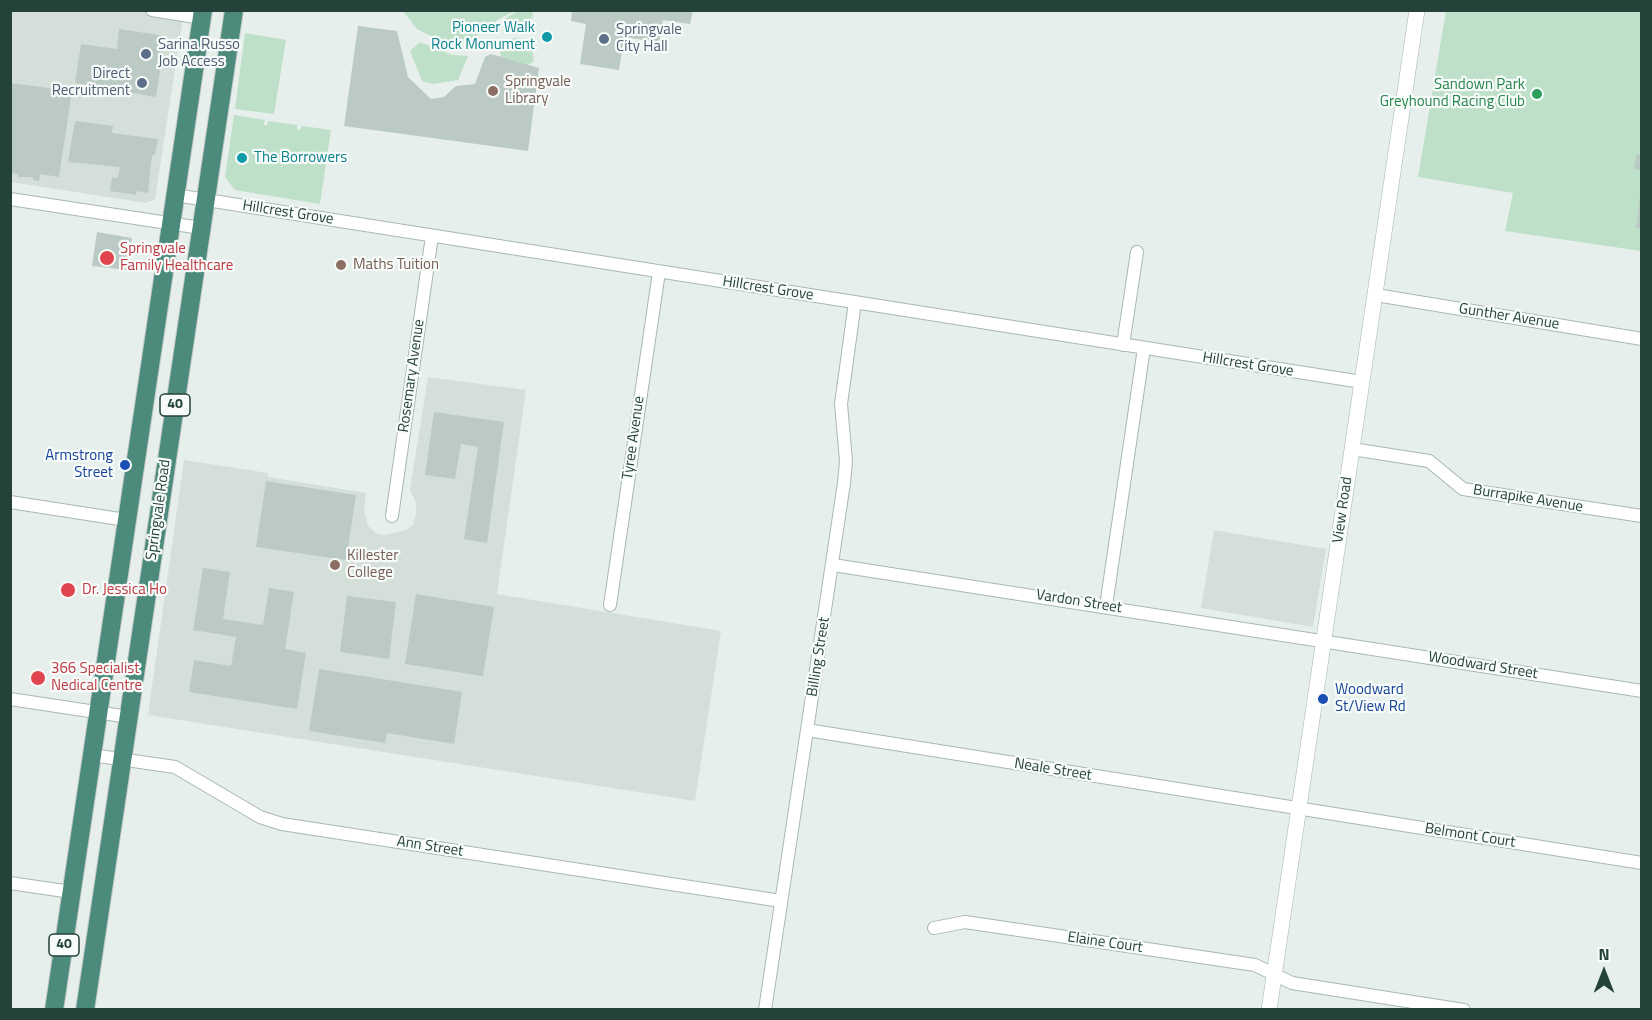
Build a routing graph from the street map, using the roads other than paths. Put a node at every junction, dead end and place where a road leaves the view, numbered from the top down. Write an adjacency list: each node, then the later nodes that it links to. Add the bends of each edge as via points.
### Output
1 (152, 10): 4 (street)
2 (234, 10): 7 (highway, Springvale Road / 40)
3 (1417, 10): 13 (street, View Road)
4 (202, 14): 5 (highway, Springvale Road / 40)
5 (174, 195): 7 (street, Hillcrest Grove); 8 (highway, Springvale Road / 40)
6 (10, 200): 8 (street)
7 (205, 200): 9 (highway, Springvale Road / 40); 10 (street, Hillcrest Grove)
8 (170, 224): 9 (street); 23 (highway, Springvale Road / 40)
9 (201, 228): 31 (highway, Springvale Road / 40)
10 (432, 236): 12 (street, Hillcrest Grove); 21 (street, Rosemary Avenue)
11 (1137, 252): 16 (street)
12 (659, 272): 14 (street, Hillcrest Grove); 25 (street, Tyree Avenue)
13 (1376, 295): 15 (street, Gunther Avenue); 18 (street, View Road)
14 (855, 302): 16 (street, Hillcrest Grove); 24 (street, Billing Street, via 842,404 846,461)
15 (1641, 339)
16 (1123, 345): 17 (street, Hillcrest Grove)
17 (1144, 348): 18 (street, Hillcrest Grove); 26 (street)
18 (1362, 382): 19 (street, View Road)
19 (1352, 449): 22 (street, Burrapike Avenue, via 1429,461 1463,489); 27 (street, View Road)
20 (10, 502): 23 (street)
21 (392, 516)
22 (1641, 516)
23 (126, 520): 30 (highway, Springvale Road / 40)
24 (833, 565): 26 (street, Vardon Street); 32 (street, Billing Street)
25 (610, 605)
26 (1106, 606): 27 (street, Vardon Street)
27 (1325, 641): 28 (street, Woodward Street); 35 (street, View Road)
28 (1641, 690)
29 (10, 699): 30 (street)
30 (99, 713): 31 (street); 33 (highway, Springvale Road / 40)
31 (129, 717): 34 (highway, Springvale Road / 40)
32 (807, 730): 35 (street, Neale Street); 39 (street, Billing Street)
33 (92, 755): 34 (street, Ann Street); 38 (highway, Springvale Road / 40)
34 (123, 759): 39 (street, Ann Street, via 175,767 260,817 282,824); 43 (highway, Springvale Road / 40)
35 (1299, 810): 36 (street, Belmont Court); 41 (street, View Road)
36 (1641, 863)
37 (10, 884): 38 (street)
38 (71, 892): 42 (highway, Springvale Road / 40)
39 (781, 901): 44 (street, Billing Street)
40 (934, 928): 41 (street, Elaine Court, via 965,922 1255,965)
41 (1274, 975): 45 (street, View Road); 46 (street, Elaine Court, via 1292,983)
42 (54, 1010)
43 (85, 1010)
44 (765, 1010)
45 (1269, 1010)
46 (1464, 1010)

